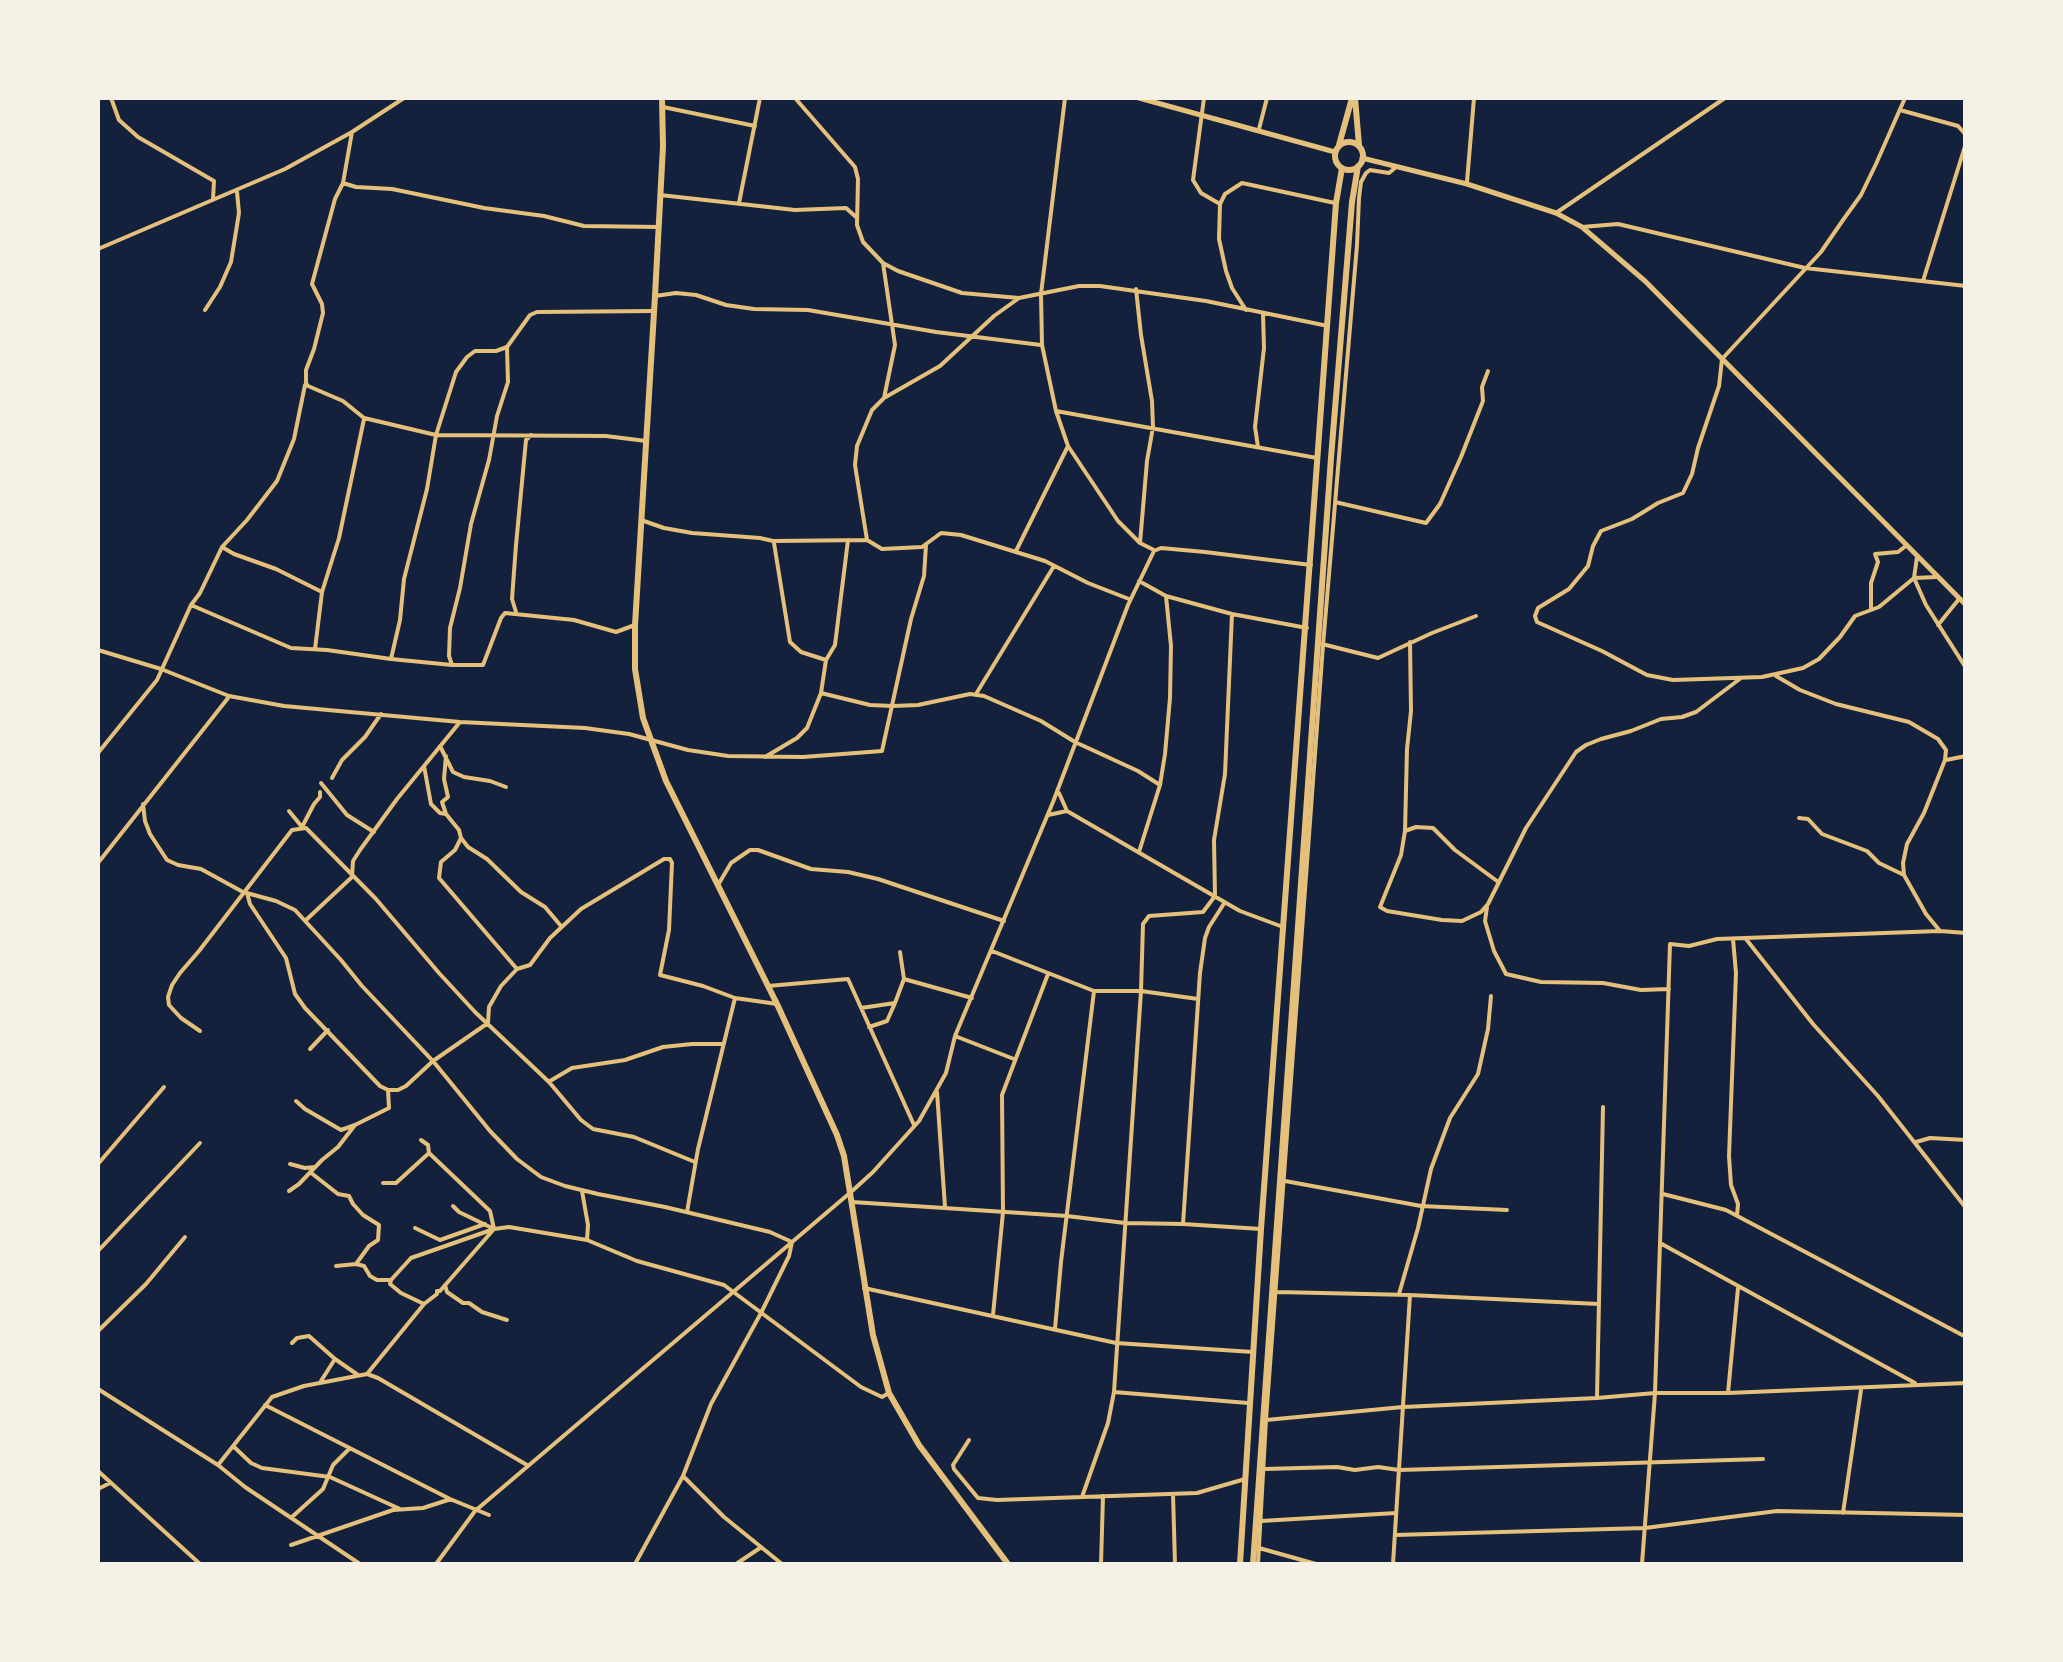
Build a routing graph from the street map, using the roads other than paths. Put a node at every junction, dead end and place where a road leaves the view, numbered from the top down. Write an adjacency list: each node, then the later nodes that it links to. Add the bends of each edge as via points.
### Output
1 (111, 98): 33 (street, via 120,120 138,136 214,181)
2 (404, 98): 20 (street)
3 (662, 98): 15 (main road)
4 (760, 98): 18 (street)
5 (795, 98): 32 (street, via 855,167)
6 (1065, 98): 48 (street)
7 (1139, 98): 14 (main road)
8 (1204, 98): 17 (street)
9 (1266, 98): 19 (street)
10 (1354, 98): 23 (main road); 24 (main road)
11 (1474, 98): 29 (street)
12 (1726, 98): 38 (street)
13 (1905, 98): 16 (street)
14 (1153, 99): 17 (main road)
15 (663, 108): 18 (street); 31 (main road)
16 (1900, 110): 21 (street, via 1958,126); 44 (street, via 1861,195)
17 (1202, 114): 19 (main road); 36 (street, via 1193,180)
18 (755, 126): 34 (street)
19 (1260, 130): 24 (main road)
20 (352, 132): 28 (street); 30 (street)
21 (1966, 135)
22 (1966, 143): 45 (street)
23 (1359, 146): 24 (main road, via 1348,142); 25 (main road)
24 (1337, 149): 26 (main road)
25 (1360, 162): 26 (main road); 27 (main road); 77 (main road)
26 (1342, 168): 35 (main road)
27 (1396, 168): 29 (main road); 74 (street, via 1370,170 1361,182)
28 (344, 183): 40 (street, via 584,226); 62 (street, via 312,284 322,313)
29 (1467, 184): 38 (main road)
30 (237, 191): 33 (street); 51 (street, via 231,262)
31 (660, 196): 34 (street); 40 (main road)
32 (858, 197): 37 (street); 39 (street)
33 (213, 201): 42 (street)
34 (739, 202): 37 (street)
35 (1336, 203): 36 (street, via 1242,182); 56 (main road)
36 (1220, 204): 52 (street, via 1226,271)
37 (846, 208): 39 (street)
38 (1556, 213): 41 (main road)
39 (857, 218): 43 (street, via 863,242)
40 (659, 227): 49 (main road)
41 (1582, 227): 44 (street, via 1618,224); 60 (main road)
42 (98, 250)
43 (884, 264): 50 (street, via 962,293); 55 (street)
44 (1805, 268): 45 (street); 60 (street)
45 (1923, 281): 46 (street)
46 (1966, 286)
47 (1136, 290): 48 (street, via 1079,286); 52 (street); 66 (street)
48 (1042, 294): 50 (street); 58 (street)
49 (656, 296): 53 (main road); 55 (street, via 696,295 726,305)
50 (1019, 298): 57 (street)
51 (205, 310)
52 (1246, 310): 54 (street)
53 (654, 311): 59 (street, via 537,312); 70 (main road)
54 (1264, 314): 56 (street); 72 (street)
55 (893, 325): 57 (street); 63 (street)
56 (1328, 326): 73 (main road)
57 (976, 336): 58 (street); 63 (street)
58 (1042, 345): 64 (street)
59 (507, 348): 67 (street, via 467,357); 68 (street, via 508,382)
60 (1722, 359): 83 (main road); 118 (street, via 1683,493 1602,531 1588,566 1535,616 1647,675)
61 (1488, 372): 74 (street, via 1484,401 1426,523)
62 (306, 383): 65 (street); 84 (street, via 277,480)
63 (884, 398): 79 (street, via 857,446)
64 (1056, 410): 66 (street); 71 (street)
65 (364, 418): 67 (street); 93 (street)
66 (1153, 427): 72 (street); 81 (street)
67 (436, 434): 68 (street); 112 (street)
68 (494, 434): 69 (street); 114 (street, via 450,628)
69 (528, 437): 70 (street); 97 (street)
70 (646, 441): 75 (main road)
71 (1068, 446): 81 (street, via 1118,522); 85 (street)
72 (1258, 447): 73 (street)
73 (1318, 458): 76 (main road)
74 (1334, 502): 109 (street)
75 (642, 520): 80 (street); 105 (main road)
76 (1314, 520): 77 (main road); 88 (main road)
77 (1327, 522): 109 (main road)
78 (848, 540): 79 (street); 80 (street); 113 (street, via 836,645)
79 (867, 540): 82 (street, via 882,549)
80 (774, 541): 113 (street, via 790,642)
81 (1140, 543): 86 (street)
82 (926, 544): 85 (street, via 944,532); 122 (street)
83 (1907, 545): 87 (main road); 100 (street, via 1875,554)
84 (222, 547): 93 (street); 98 (street)
85 (1016, 551): 89 (street)
86 (1154, 551): 88 (street); 92 (street)
87 (1917, 556): 90 (main road); 91 (street)
88 (1311, 564): 107 (main road)
89 (1054, 566): 96 (street); 120 (street)
90 (1938, 577): 91 (street); 95 (main road)
91 (1914, 578): 100 (street); 106 (street)
92 (1139, 581): 94 (street); 96 (street)
93 (322, 592): 110 (street)
94 (1166, 596): 103 (street); 136 (street, via 1170,698)
95 (1959, 599): 99 (main road); 106 (street)
96 (1131, 600): 126 (street)
97 (512, 603): 101 (street); 102 (street)
98 (191, 606): 110 (street, via 291,648); 115 (street)
99 (1966, 606)
100 (1871, 610): 117 (street, via 1855,616 1819,659)
101 (507, 613): 102 (street); 114 (street, via 483,665)
102 (517, 614): 105 (street, via 616,632)
103 (1232, 614): 107 (street); 161 (street)
104 (1476, 616): 108 (street)
105 (635, 625): 125 (main road, via 634,668)
106 (1938, 625): 116 (street)
107 (1306, 628): 167 (main road)
108 (1410, 642): 109 (street, via 1378,658); 149 (street)
109 (1320, 643): 214 (street); 322 (main road)
110 (315, 649): 112 (street)
111 (98, 650): 115 (street)
112 (391, 659): 114 (street)
113 (826, 660): 119 (street)
114 (452, 665)
115 (161, 668): 121 (street); 128 (street)
116 (1966, 668)
117 (1776, 676): 118 (street); 132 (street, via 1836,704 1909,722 1938,739)
118 (1741, 678): 158 (street, via 1696,712 1576,752)
119 (821, 693): 122 (street); 131 (street, via 807,728)
120 (976, 694): 122 (street); 126 (street)
121 (229, 696): 123 (street); 140 (street)
122 (893, 706): 131 (street, via 882,751)
123 (381, 714): 124 (street); 134 (street)
124 (460, 722): 125 (street, via 584,728); 127 (street)
125 (649, 739): 131 (street); 159 (main road)
126 (1075, 742): 136 (street); 138 (street)
127 (440, 746): 129 (street); 133 (street)
128 (98, 754)
129 (446, 756): 137 (street, via 453,772); 143 (street)
130 (1966, 756): 132 (street)
131 (765, 757)
132 (1946, 760): 156 (street, via 1907,844)
133 (424, 766): 143 (street, via 431,804); 150 (street)
134 (332, 778)
135 (322, 783): 150 (street, via 347,815)
136 (1160, 785): 152 (street)
137 (506, 786)
138 (1058, 790): 142 (street); 144 (street)
139 (320, 792): 148 (street)
140 (144, 804): 145 (street); 147 (street)
141 (289, 811): 148 (street)
142 (1068, 811): 144 (street); 152 (street)
143 (446, 814): 151 (street)
144 (1048, 814): 165 (street)
145 (132, 818): 147 (street); 154 (street)
146 (1798, 818): 156 (street)
147 (145, 821): 160 (street, via 167,860)
148 (302, 827): 155 (street); 160 (street, via 292,830)
149 (1405, 831): 158 (street, via 1433,828); 163 (street, via 1382,910 1462,921)
150 (374, 832): 153 (street)
151 (461, 838): 166 (street); 174 (street, via 441,862 442,883)
152 (1139, 852): 161 (street)
153 (354, 860): 155 (street); 157 (street)
154 (98, 863)
155 (340, 863): 157 (street)
156 (1904, 875): 168 (street)
157 (352, 877): 164 (street); 188 (street)
158 (1497, 881): 163 (street)
159 (718, 885): 165 (street, via 731,863 758,850 811,869 878,878); 177 (main road)
160 (245, 892): 164 (street, via 295,910); 190 (street, via 286,958 295,994); 191 (street, via 168,998)
161 (1215, 896): 162 (street); 180 (street, via 1202,912 1146,919)
162 (1224, 902): 167 (street); 184 (street, via 1205,938)
163 (1488, 904): 178 (street, via 1486,921 1506,974)
164 (306, 921): 196 (street)
165 (1004, 921): 172 (street)
166 (561, 926): 174 (street, via 530,966); 182 (street, via 670,859 669,930 660,975)
167 (1284, 927): 235 (main road)
168 (1940, 932): 169 (street); 171 (street)
169 (1966, 933)
170 (1733, 939): 171 (street); 178 (street, via 1670,944); 229 (street, via 1729,1156)
171 (1746, 939): 207 (street)
172 (992, 951): 175 (street); 183 (street)
173 (900, 952): 176 (street)
174 (516, 969): 188 (street, via 489,1007)
175 (1048, 974): 179 (street); 195 (street)
176 (904, 979): 183 (street); 185 (street)
177 (768, 986): 186 (main road); 187 (street, via 848,979)
178 (1669, 990): 219 (street)
179 (1094, 991): 180 (street); 228 (street)
180 (1141, 992): 184 (street); 230 (street)
181 (1491, 996): 222 (street, via 1478,1074 1450,1118)
182 (735, 998): 186 (street); 193 (street)
183 (972, 998): 192 (street)
184 (1198, 999): 232 (street)
185 (895, 1002): 187 (street); 189 (street, via 887,1021)
186 (777, 1004): 218 (main road, via 837,1135)
187 (861, 1008): 189 (street)
188 (488, 1023): 196 (street); 197 (street)
189 (870, 1026): 204 (street)
190 (328, 1030): 194 (street); 199 (street)
191 (200, 1031)
192 (955, 1036): 195 (street); 200 (street)
193 (724, 1044): 197 (street, via 663,1047 572,1068); 210 (street)
194 (310, 1049)
195 (1014, 1059): 227 (street, via 1002,1096)
196 (434, 1061): 199 (street, via 406,1086); 216 (street, via 517,1159 541,1177)
197 (549, 1082): 210 (street, via 594,1129)
198 (164, 1088): 211 (street)
199 (388, 1090): 203 (street, via 388,1108)
200 (937, 1090): 204 (street); 223 (street)
201 (296, 1101): 203 (street, via 341,1130)
202 (1603, 1107): 252 (street)
203 (355, 1125): 213 (street)
204 (915, 1126): 218 (street)
205 (420, 1140): 209 (street)
206 (1966, 1140): 207 (street)
207 (1916, 1142): 224 (street)
208 (200, 1143): 240 (street)
209 (430, 1154): 215 (street, via 396,1183); 234 (street, via 490,1211)
210 (696, 1162): 226 (street)
211 (98, 1164)
212 (290, 1164): 213 (street)
213 (312, 1169): 217 (street); 241 (street, via 378,1225 378,1240)
214 (1285, 1181): 222 (street); 248 (street)
215 (383, 1182)
216 (582, 1190): 226 (street); 237 (street)
217 (289, 1191)
218 (850, 1192): 220 (main road); 238 (street)
219 (1663, 1194): 229 (street); 239 (street)
220 (852, 1202): 223 (street); 246 (main road)
221 (454, 1206): 231 (street)
222 (1422, 1206): 225 (street); 249 (street)
223 (945, 1208): 227 (street)
224 (1966, 1208)
225 (1507, 1210)
226 (687, 1212): 238 (street)
227 (1003, 1212): 228 (street); 254 (street)
228 (1067, 1216): 230 (street); 256 (street)
229 (1737, 1216): 258 (street)
230 (1125, 1223): 232 (street); 260 (street)
231 (485, 1224): 233 (street, via 440,1240); 234 (street)
232 (1183, 1224): 235 (street)
233 (416, 1228)
234 (494, 1229): 237 (street); 243 (street, via 412,1258); 244 (street)
235 (1261, 1229): 261 (main road)
236 (185, 1237): 257 (street)
237 (587, 1240): 247 (street)
238 (792, 1242): 247 (street); 253 (street)
239 (1660, 1244): 245 (street); 272 (street)
240 (98, 1251)
241 (356, 1264): 242 (street); 243 (street, via 377,1280)
242 (336, 1266)
243 (391, 1280): 251 (street)
244 (446, 1285): 251 (street); 255 (street, via 462,1304)
245 (1738, 1286): 267 (street); 273 (street)
246 (864, 1288): 254 (street); 271 (main road)
247 (733, 1292): 253 (street); 285 (street)
248 (1277, 1292): 249 (street); 278 (street)
249 (1399, 1295): 250 (street)
250 (1410, 1295): 252 (street); 277 (street)
251 (424, 1304): 263 (street)
252 (1599, 1304): 274 (street)
253 (761, 1313): 271 (street, via 861,1387); 289 (street, via 711,1404)
254 (993, 1315): 256 (street)
255 (507, 1320)
256 (1055, 1329): 260 (street)
257 (98, 1331)
258 (1966, 1337)
259 (292, 1342): 262 (street, via 309,1336)
260 (1116, 1343): 261 (street); 270 (street)
261 (1253, 1352): 275 (main road)
262 (335, 1358): 264 (street); 266 (street)
263 (366, 1374): 264 (street); 285 (street)
264 (358, 1375): 266 (street)
265 (1966, 1382): 267 (street)
266 (319, 1384): 276 (street)
267 (1917, 1384): 268 (street)
268 (1861, 1387): 273 (street); 301 (street)
269 (98, 1389): 284 (street)
270 (1114, 1392): 275 (street); 296 (street)
271 (889, 1393): 318 (main road, via 919,1445)
272 (1655, 1393): 273 (street); 274 (street); 283 (street)
273 (1728, 1393)
274 (1597, 1398): 277 (street)
275 (1249, 1403): 291 (main road)
276 (264, 1404): 280 (street); 281 (street)
277 (1403, 1407): 278 (street); 287 (street)
278 (1266, 1420): 286 (street)
279 (969, 1440): 296 (street, via 953,1465 978,1498)
280 (233, 1446): 284 (street); 290 (street, via 262,1468)
281 (350, 1448): 290 (street); 297 (street)
282 (1763, 1458): 283 (street)
283 (1650, 1462): 287 (street); 306 (street)
284 (218, 1466): 304 (street)
285 (528, 1466): 299 (street)
286 (1264, 1469): 287 (street); 305 (street)
287 (1399, 1470): 300 (street)
288 (98, 1471): 292 (street)
289 (683, 1476): 310 (street); 315 (street)
290 (327, 1477): 298 (street); 304 (street)
291 (1245, 1479): 294 (street); 321 (main road)
292 (110, 1483): 293 (street); 312 (street)
293 (98, 1489)
294 (1173, 1494): 295 (street); 320 (street)
295 (1103, 1496): 296 (street); 319 (street)
296 (1082, 1497)
297 (450, 1499): 298 (street); 299 (street)
298 (400, 1510): 307 (street)
299 (475, 1510): 302 (street); 314 (street)
300 (1396, 1512): 305 (street); 308 (street)
301 (1843, 1514): 303 (street); 306 (street, via 1777,1510)
302 (490, 1515)
303 (1966, 1515)
304 (292, 1517): 307 (street)
305 (1261, 1521): 311 (street)
306 (1645, 1528): 308 (street); 325 (street)
307 (317, 1535): 309 (street); 313 (street)
308 (1395, 1535): 324 (street)
309 (290, 1544)
310 (760, 1548): 316 (street); 317 (street)
311 (1259, 1548): 322 (street); 323 (street)
312 (200, 1564)
313 (360, 1564)
314 (436, 1564)
315 (635, 1564)
316 (736, 1564)
317 (782, 1564)
318 (1008, 1564)
319 (1100, 1564)
320 (1175, 1564)
321 (1240, 1564)
322 (1255, 1564)
323 (1316, 1564)
324 (1393, 1564)
325 (1642, 1564)

